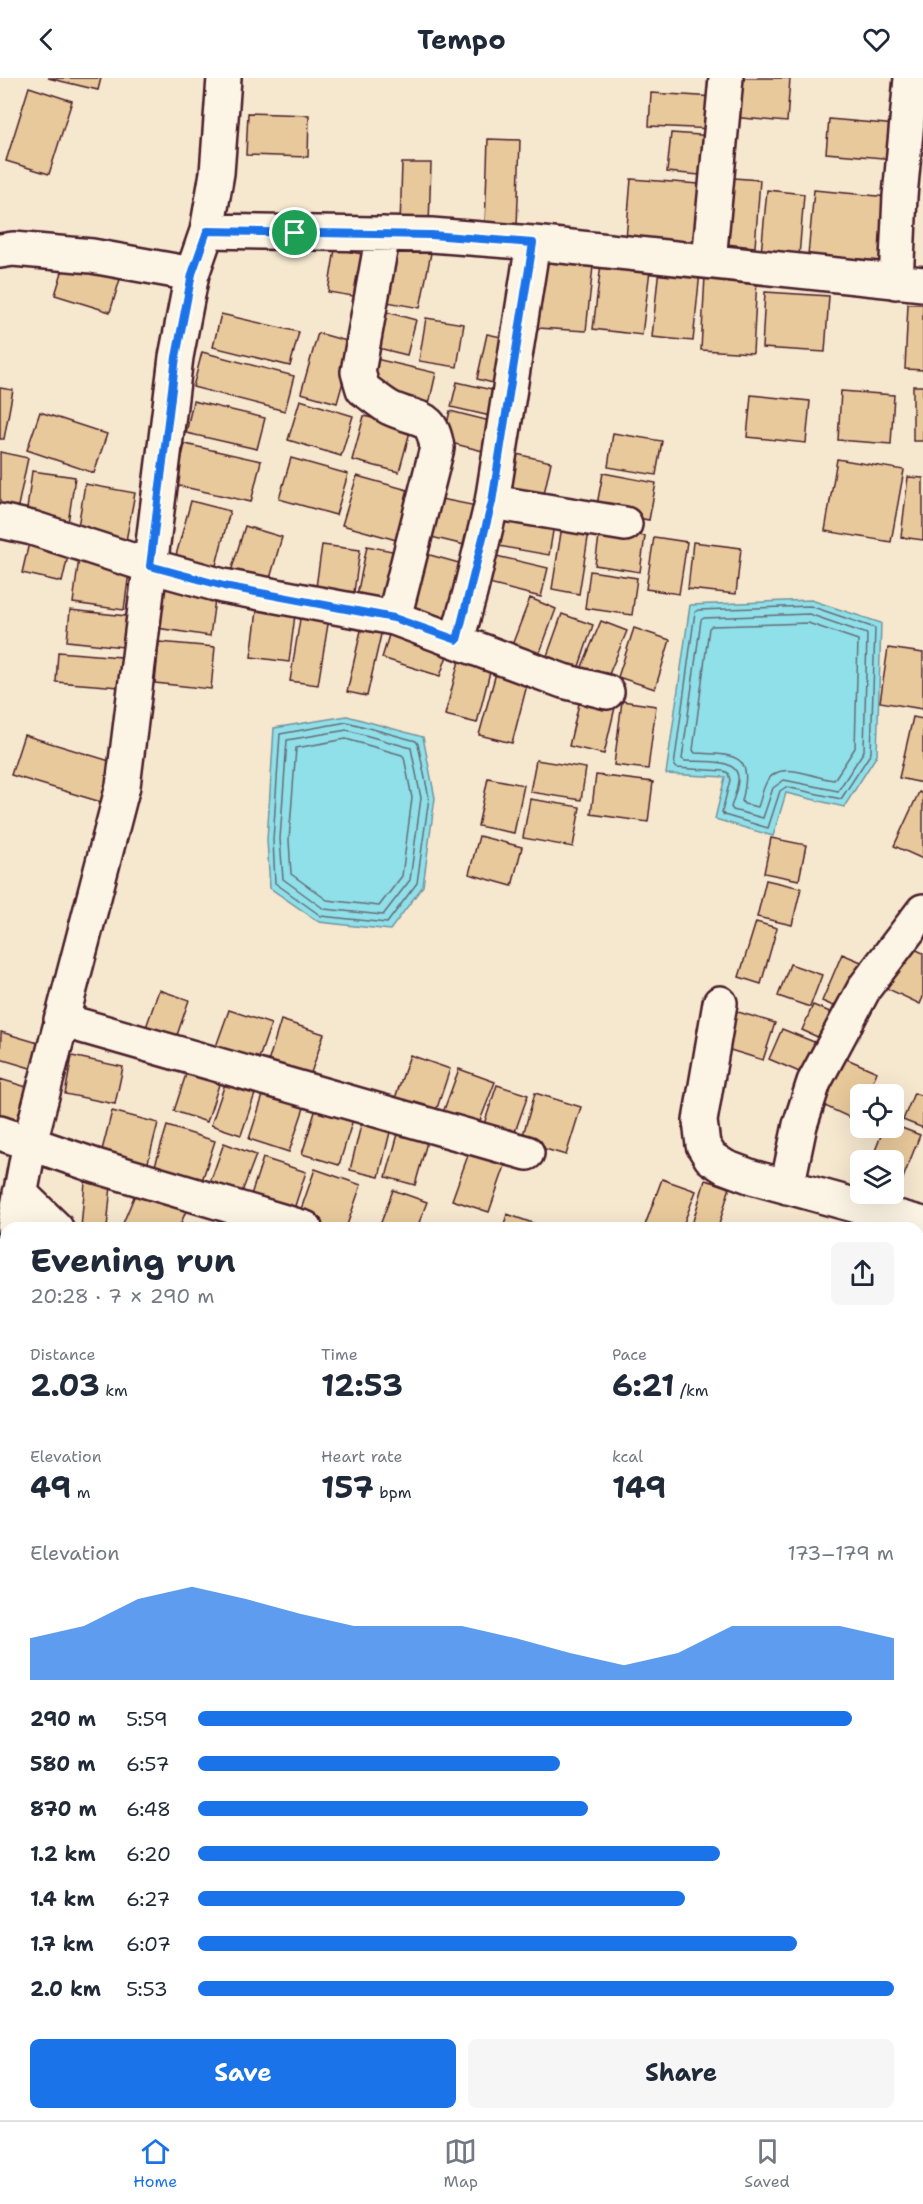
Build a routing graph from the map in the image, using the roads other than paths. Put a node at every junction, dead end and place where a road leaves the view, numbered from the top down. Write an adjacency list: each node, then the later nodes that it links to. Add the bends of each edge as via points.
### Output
1 (224, 78): 4 (street, via 217,173)
2 (726, 78): 8 (street)
3 (910, 78): 10 (street, via 900,196)
4 (207, 231): 5 (street); 9 (street)
5 (382, 234): 6 (street); 15 (street, via 358,372 363,389 389,408 423,420 434,430 436,448)
6 (533, 243): 8 (street); 11 (street)
7 (0, 251): 9 (street, via 92,256)
8 (709, 261): 10 (street)
9 (192, 274): 14 (street, via 176,357)
10 (910, 283)
11 (492, 502): 13 (street); 16 (street)
12 (0, 521): 14 (street)
13 (625, 524)
14 (150, 566): 15 (street, via 224,586); 20 (street, via 123,786)
15 (394, 618): 16 (street)
16 (457, 640): 17 (street, via 563,681)
17 (607, 692)
18 (923, 911): 23 (street, via 865,987 814,1082)
19 (720, 1003): 23 (street, via 700,1120 703,1145 711,1158 725,1167)
20 (61, 1020): 21 (street); 22 (street)
21 (15, 1138): 24 (street); 27 (street)
22 (527, 1153)
23 (787, 1187): 28 (street)
24 (20, 1193): 25 (street); 26 (street)
25 (15, 1222)
26 (50, 1222)
27 (285, 1222)
28 (916, 1222)

